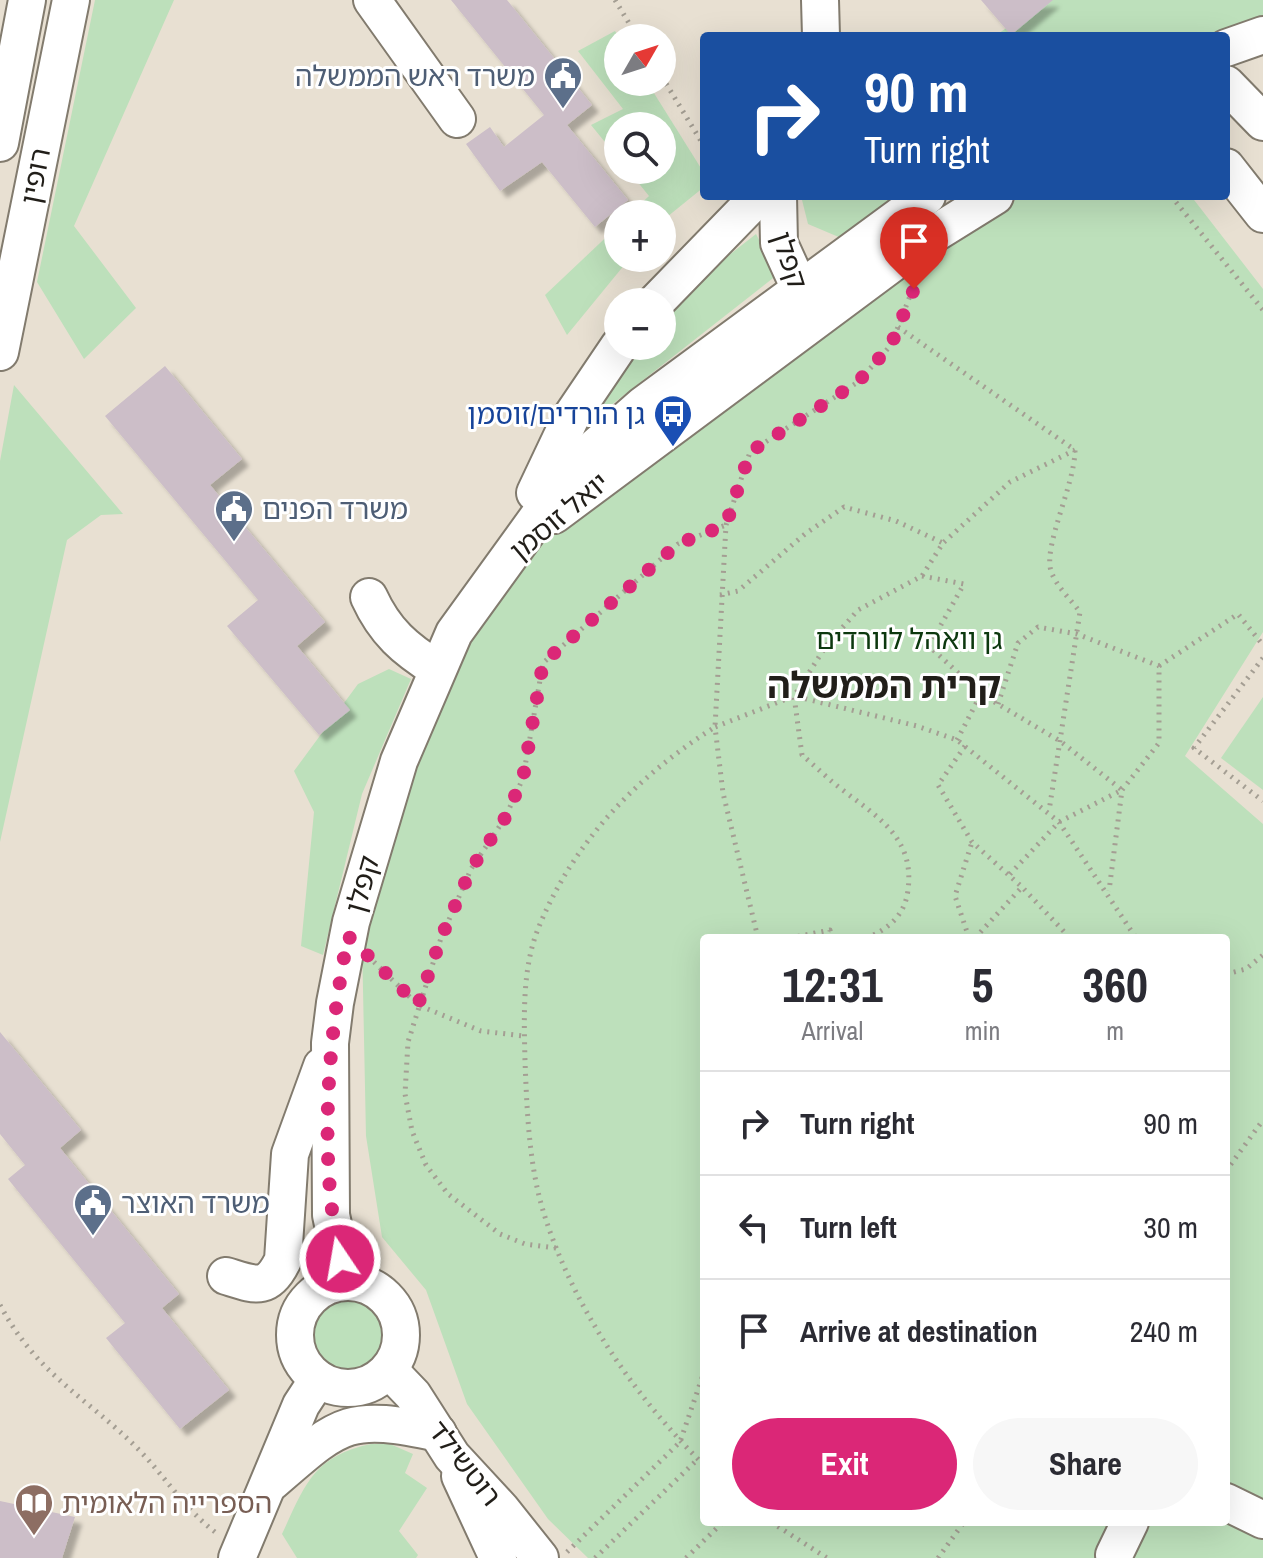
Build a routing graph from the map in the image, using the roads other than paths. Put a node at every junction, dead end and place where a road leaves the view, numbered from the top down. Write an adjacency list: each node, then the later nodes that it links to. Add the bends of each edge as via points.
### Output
1 (27, 0): 11 (street, רופין)
2 (71, 0): 22 (street, רופין)
3 (372, 0): 9 (street)
4 (820, 0): 5 (street)
5 (821, 32)
6 (1263, 35): 7 (street)
7 (1230, 47)
8 (1237, 87): 10 (street)
9 (457, 119)
10 (1263, 122)
11 (0, 143)
12 (1230, 172): 17 (street)
13 (755, 200): 20 (street)
14 (778, 200): 18 (street, קפלן)
15 (922, 200): 19 (street, יואל זוסמן)
16 (989, 200): 21 (street, יואל זוסמן)
17 (1263, 214)
18 (779, 243): 19 (street, via 814,254); 21 (street, קפלן)
19 (850, 253): 21 (street, יואל זוסמן)
20 (670, 288)
21 (807, 305): 24 (street, יואל זוסמן, via 541,525)
22 (0, 352)
23 (610, 360): 24 (street, via 571,417)
24 (500, 568): 26 (street, קפלן, via 454,633)
25 (369, 597): 26 (street, via 382,625 401,646)
26 (437, 669): 27 (street, קפלן, via 399,761 348,936)
27 (330, 1043): 28 (street, קפלן, via 331,1215); 29 (street, via 290,1154 283,1260 276,1276 253,1284 226,1276)
28 (345, 1281): 29 (street, via 316,1292 305,1303); 30 (street, via 375,1288 397,1311 402,1342)
29 (295, 1333): 31 (street, via 301,1359)
30 (389, 1370): 31 (street, via 363,1386 332,1386); 32 (street, רוטשילד, via 413,1395)
31 (318, 1379): 33 (street, via 301,1405)
32 (445, 1444): 33 (street, via 384,1422 350,1425); 39 (street); 40 (street, רוטשילד)
33 (267, 1486): 37 (street)
34 (1230, 1504): 35 (street)
35 (1263, 1520)
36 (1128, 1526): 38 (street)
37 (239, 1553)
38 (1114, 1555)
39 (498, 1558)
40 (540, 1558)

